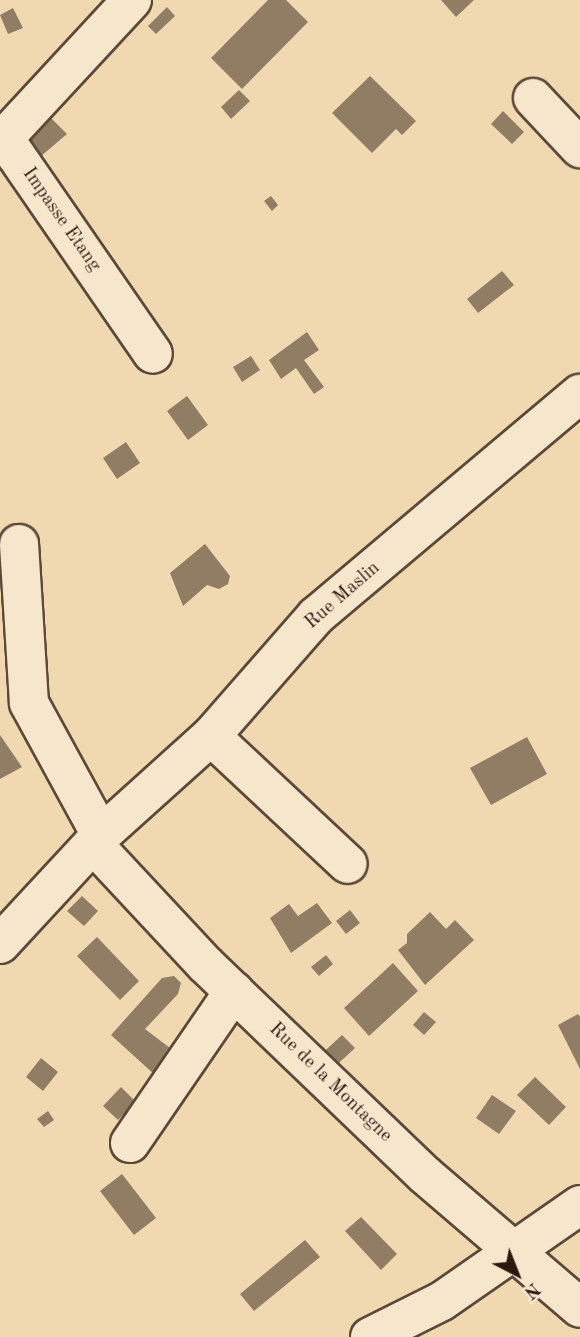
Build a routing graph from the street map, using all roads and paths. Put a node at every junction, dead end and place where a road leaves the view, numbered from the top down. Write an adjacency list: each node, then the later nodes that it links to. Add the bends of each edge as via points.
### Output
1 (132, 0): 4 (street, Impasse Etang, via 4,138)
2 (533, 98): 3 (street)
3 (580, 148)
4 (153, 355)
5 (580, 394): 7 (street, Rue Maslin, via 316,616)
6 (19, 544): 8 (street, Rue de la Montagne, via 29,703)
7 (211, 736): 8 (street, Rue Maslin); 9 (street)
8 (97, 840): 10 (street, Rue Maslin); 11 (street, Rue de la Montagne)
9 (348, 864)
10 (0, 944)
11 (234, 991): 12 (street); 14 (street, Rue de la Montagne, via 425,1175)
12 (130, 1143)
13 (580, 1205): 14 (street)
14 (516, 1253): 15 (street, Rue de la Montagne); 16 (street, via 442,1301)
15 (580, 1308)
16 (370, 1337)

